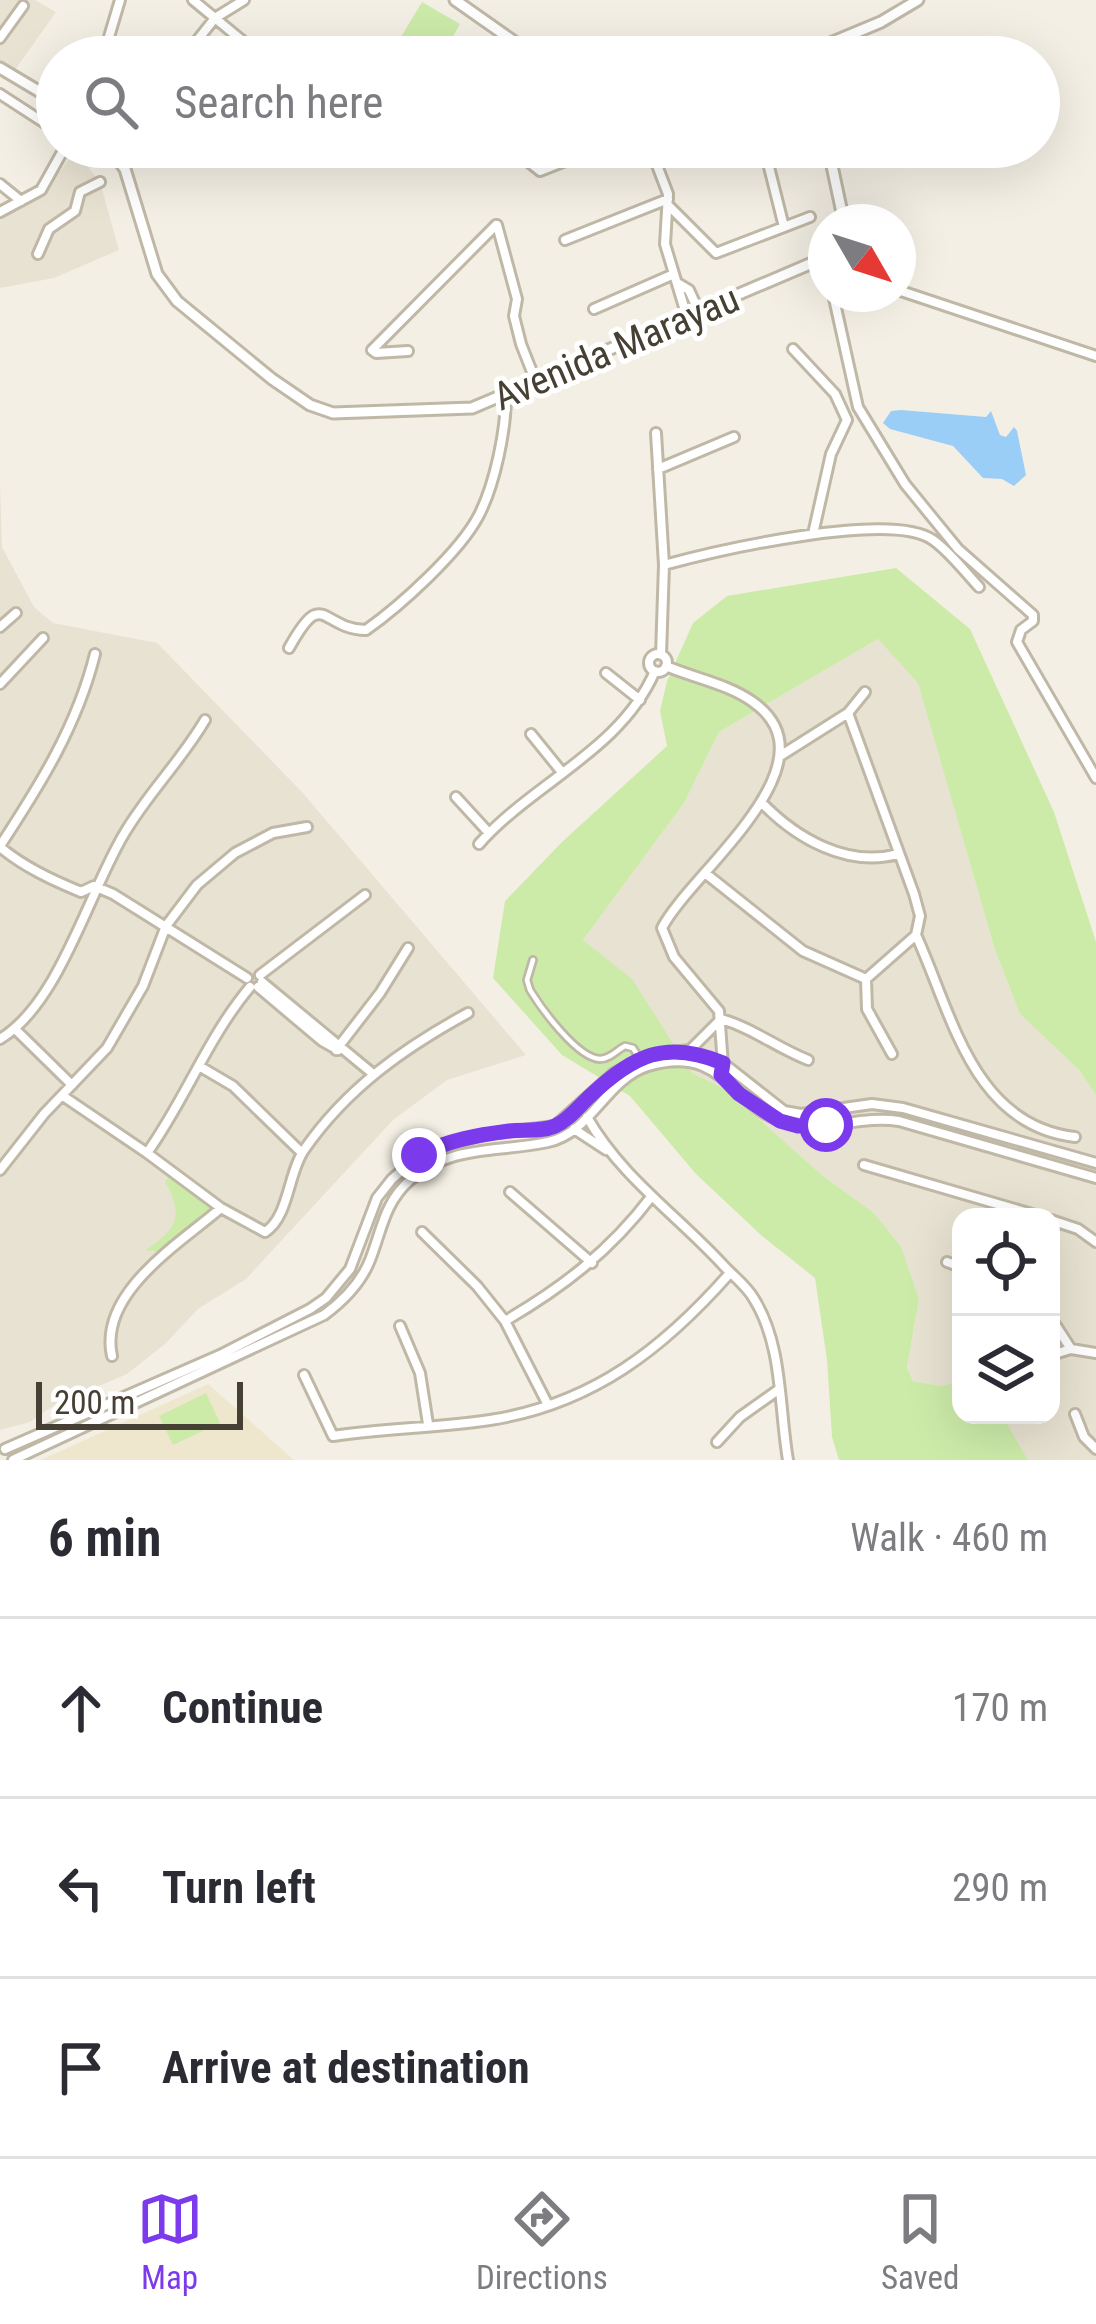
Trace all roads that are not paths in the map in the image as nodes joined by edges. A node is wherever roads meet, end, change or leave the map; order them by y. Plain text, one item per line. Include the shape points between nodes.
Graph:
1 (120, 0) edge
2 (193, 0) edge
3 (244, 0) edge
4 (455, 0) edge
5 (919, 0) edge
6 (22, 6) dead end
7 (215, 18) junction
8 (4, 23) edge
9 (110, 36) edge
10 (201, 36) edge
11 (237, 36) edge
12 (506, 36) edge
13 (851, 36) edge
14 (0, 38) edge
15 (0, 68) edge
16 (36, 89) edge
17 (0, 94) edge
18 (36, 117) edge
19 (53, 168) edge
20 (123, 168) edge
21 (657, 168) edge
22 (769, 168) edge
23 (832, 168) edge
24 (100, 182) dead end
25 (0, 184) edge
26 (21, 200) junction
27 (668, 202) junction
28 (840, 204) edge
29 (0, 212) edge
30 (808, 218) edge
31 (784, 227) junction
32 (565, 240) dead end
33 (38, 254) dead end
34 (808, 268) edge
35 (676, 279) junction
36 (916, 296) edge
37 (594, 309) dead end
38 (699, 312) junction
39 (837, 312) edge
40 (687, 317) junction
41 (793, 349) dead end
42 (408, 351) dead end
43 (1096, 356) edge
44 (536, 383) junction
45 (506, 396) junction
46 (656, 433) dead end
47 (734, 437) dead end
48 (658, 470) junction
49 (813, 534) junction
50 (664, 565) junction
51 (979, 587) dead end
52 (16, 613) dead end
53 (0, 627) edge
54 (43, 638) dead end
55 (289, 648) dead end
56 (95, 655) dead end
57 (661, 655) junction
58 (666, 666) junction
59 (655, 671) junction
60 (606, 674) dead end
61 (0, 684) edge
62 (865, 692) dead end
63 (640, 700) junction
64 (848, 712) junction
65 (205, 720) dead end
66 (531, 734) dead end
67 (780, 756) junction
68 (561, 771) junction
69 (1096, 778) edge
70 (457, 797) dead end
71 (762, 803) junction
72 (307, 826) dead end
73 (489, 833) junction
74 (479, 844) dead end
75 (0, 847) edge
76 (898, 854) junction
77 (705, 873) junction
78 (94, 886) junction
79 (365, 895) dead end
80 (166, 926) junction
81 (916, 935) junction
82 (408, 948) dead end
83 (533, 960) dead end
84 (866, 979) junction
85 (255, 982) junction
86 (468, 1013) dead end
87 (721, 1018) junction
88 (16, 1030) junction
89 (0, 1039) edge
90 (340, 1049) junction
91 (689, 1050) junction
92 (892, 1054) dead end
93 (640, 1059) junction
94 (808, 1060) dead end
95 (680, 1061) junction
96 (723, 1063) junction
97 (199, 1066) junction
98 (372, 1072) junction
99 (721, 1075) junction
100 (72, 1085) junction
101 (63, 1096) junction
102 (587, 1117) junction
103 (574, 1129) junction
104 (982, 1131) junction
105 (506, 1132) junction
106 (487, 1135) junction
107 (1075, 1137) dead end
108 (979, 1144) junction
109 (505, 1147) junction
110 (490, 1148) junction
111 (607, 1151) junction
112 (302, 1153) junction
113 (147, 1154) junction
114 (1096, 1163) edge
115 (865, 1165) dead end
116 (0, 1170) edge
117 (1096, 1178) edge
118 (510, 1192) dead end
119 (651, 1197) junction
120 (221, 1208) junction
121 (1011, 1208) edge
122 (1060, 1223) edge
123 (422, 1232) dead end
124 (1096, 1242) edge
125 (947, 1262) dead end
126 (592, 1263) junction
127 (952, 1264) edge
128 (730, 1273) junction
129 (298, 1315) junction
130 (505, 1321) junction
131 (302, 1326) junction
132 (400, 1326) dead end
133 (1060, 1332) edge
134 (1071, 1348) junction
135 (1060, 1352) edge
136 (1096, 1353) edge
137 (112, 1356) dead end
138 (304, 1375) dead end
139 (779, 1389) junction
140 (548, 1405) junction
141 (1076, 1414) dead end
142 (428, 1424) junction
143 (717, 1442) dead end
144 (3, 1449) edge
145 (1096, 1449) edge
146 (12, 1460) edge
147 (788, 1460) edge

1 - 9 street
2 - 7 street
3 - 7 street
4 - 12 street
5 - 13 street
6 - 8 street
7 - 10 street
7 - 11 street
8 - 14 street
15 - 16 street
17 - 18 street
19 - 26 street via 41,190
20 - 45 street, Avenida Marayau via 157,274 177,301 310,405 344,413 472,408
21 - 27 street
22 - 31 street
23 - 28 street
24 - 33 street via 80,192 75,211 49,229
25 - 26 street
26 - 29 street
27 - 31 street via 716,253
27 - 32 street
27 - 35 street via 665,244
30 - 31 street
34 - 38 street, Avenida Marayau
35 - 37 street
35 - 38 street
35 - 40 street
36 - 43 street
38 - 40 street, Avenida Marayau
39 - 69 street via 858,406 930,518 1033,615 1017,635 1019,648
40 - 44 street, Avenida Marayau
41 - 49 street via 835,394 847,420
42 - 44 street via 372,350 496,224 520,344
44 - 45 street, Avenida Marayau
45 - 55 street via 505,430 479,516 429,575 366,630 315,614
46 - 48 street
47 - 48 street
48 - 50 street
49 - 50 street
49 - 51 street via 917,533
50 - 57 street
52 - 53 street
54 - 61 street
56 - 75 street via 70,729
57 - 58 street
57 - 59 street via 650,660
58 - 59 street
58 - 67 street via 755,704 774,729
59 - 63 street
60 - 63 street
62 - 64 street
63 - 68 street via 617,730
64 - 67 street
64 - 76 street
65 - 78 street
66 - 68 street
67 - 71 street
68 - 73 street
70 - 73 street
71 - 76 street via 826,849
71 - 77 street
72 - 80 street via 235,853
73 - 74 street
75 - 78 street via 81,892
76 - 81 street via 920,916
77 - 84 street via 803,951
77 - 87 street via 662,928
78 - 80 street
78 - 88 street via 53,981
79 - 85 street
80 - 85 street
80 - 100 street via 125,1018
81 - 84 street
81 - 107 street via 982,1082 1037,1127
82 - 90 street
83 - 93 street via 530,990 572,1042 595,1059 626,1046
84 - 92 street via 867,1010
85 - 90 street
85 - 97 street
86 - 98 street
87 - 91 street
87 - 94 street
87 - 96 street
88 - 89 street
88 - 100 street
90 - 98 street
91 - 93 street
91 - 95 street
91 - 96 street
93 - 105 street via 564,1121
95 - 99 street
95 - 102 street via 631,1074
96 - 99 street
96 - 104 street via 784,1111 872,1104
97 - 112 street via 233,1086
97 - 113 street
98 - 112 street
99 - 108 street via 790,1124 886,1119
100 - 101 street
101 - 113 street
101 - 116 street
102 - 103 street
102 - 111 street
103 - 109 street via 549,1142
103 - 111 street
104 - 108 street
104 - 114 street
105 - 106 street
105 - 109 street
106 - 110 street
106 - 129 street via 435,1147 404,1166 377,1198 350,1269
108 - 117 street
109 - 110 street
110 - 131 street via 445,1157 408,1182 380,1222 354,1286
111 - 119 street
112 - 120 street via 271,1229 256,1230
113 - 120 street
115 - 121 street
118 - 126 street
119 - 126 street
119 - 128 street
120 - 137 street via 128,1294 112,1323
122 - 124 street
123 - 130 street
125 - 127 street
126 - 130 street
128 - 139 street via 763,1316
128 - 140 street via 655,1350
129 - 131 street
129 - 144 street
130 - 140 street
131 - 146 street
132 - 142 street via 420,1373
133 - 134 street
134 - 135 street
134 - 136 street
138 - 142 street via 333,1436
139 - 143 street
139 - 147 street
140 - 142 street
141 - 145 street
144 - 146 street

